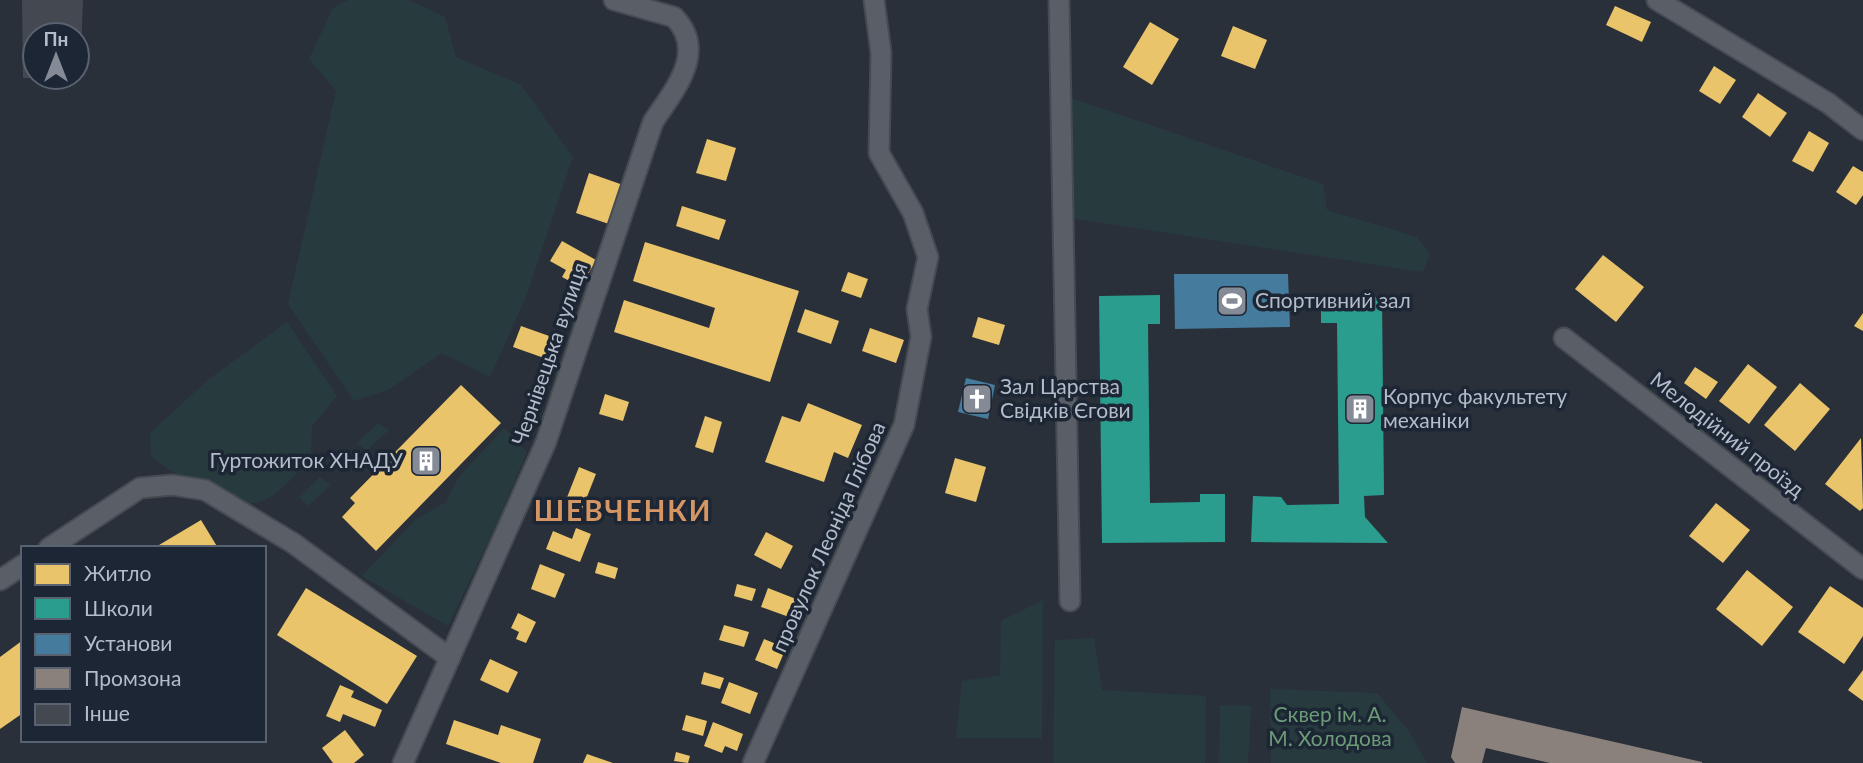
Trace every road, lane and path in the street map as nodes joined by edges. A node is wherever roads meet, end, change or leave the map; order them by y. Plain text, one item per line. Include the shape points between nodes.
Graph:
1 (614, 0) edge
2 (874, 0) edge
3 (1059, 0) edge
4 (1657, 0) edge
5 (1863, 130) edge
6 (1564, 338) dead end
7 (53, 546) edge
8 (21, 566) edge
9 (1863, 569) edge
10 (0, 580) edge
11 (1070, 601) dead end
12 (450, 659) junction
13 (404, 763) edge
14 (753, 763) edge

1 - 12 street, Чернівецька вулиця via 674,17 688,38 684,76 653,122 546,442
2 - 14 street, провулок Леоніда Глібова via 881,53 879,153 914,213 928,257 917,309 921,337 904,425
3 - 11 street
4 - 5 street via 1828,103
6 - 9 street, Мелодійний проїзд
7 - 12 street via 140,488 172,485 205,490 293,543
8 - 10 street
12 - 13 street, Чернівецька вулиця

